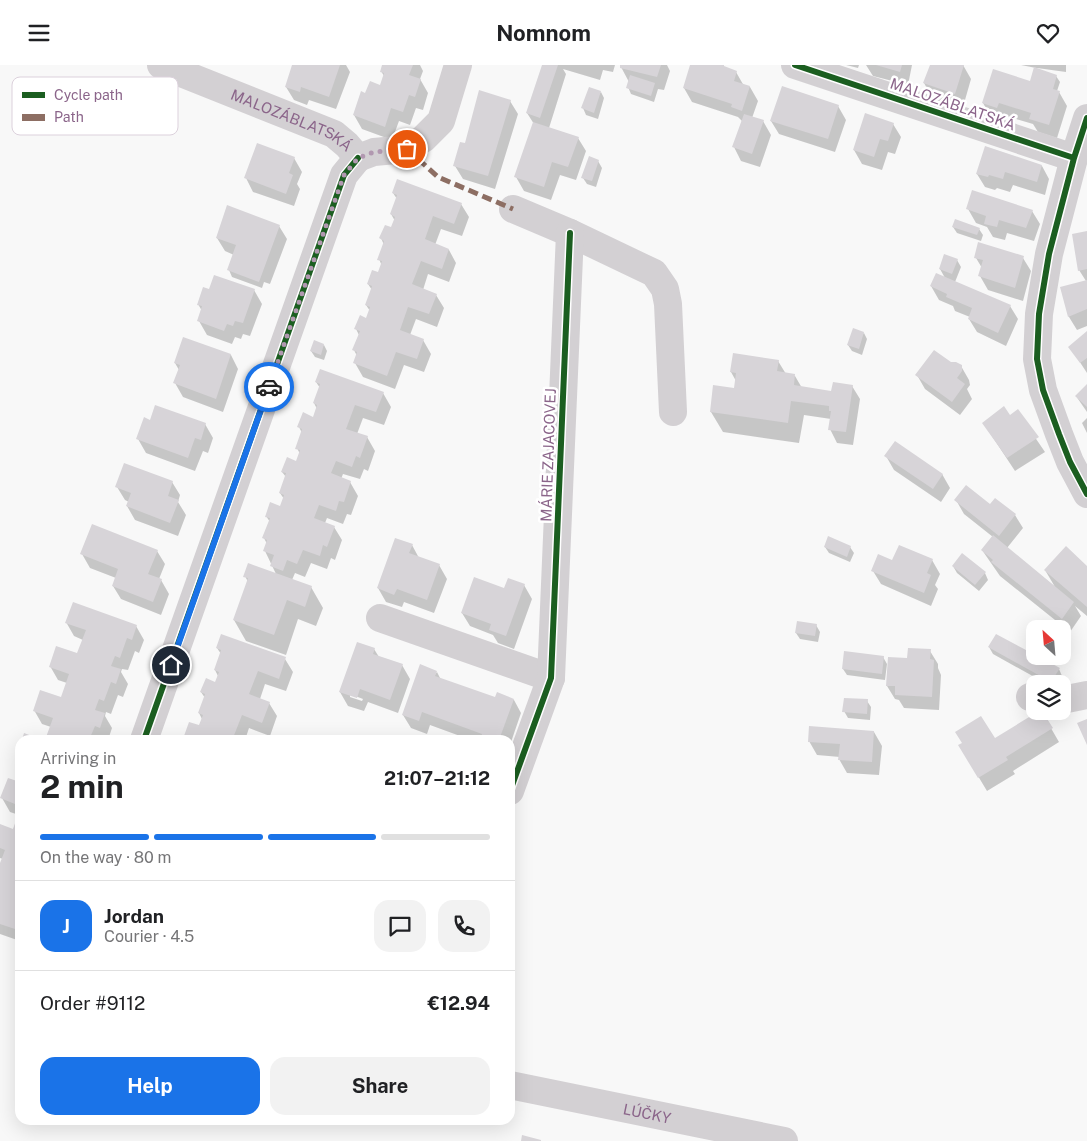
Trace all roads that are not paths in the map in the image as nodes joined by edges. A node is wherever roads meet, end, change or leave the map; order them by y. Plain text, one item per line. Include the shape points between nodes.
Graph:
1 (161, 65) edge
2 (458, 65) edge
3 (795, 65) edge
4 (1087, 118) edge
5 (358, 158) junction
6 (1074, 158) junction
7 (513, 209) dead end
8 (570, 233) junction
9 (673, 412) dead end
10 (1087, 494) edge
11 (380, 618) dead end
12 (551, 679) junction
13 (1087, 695) edge
14 (1071, 698) edge
15 (146, 735) edge
16 (515, 777) edge
17 (515, 1086) edge
18 (784, 1141) edge

1 - 5 street, MALOZÁBLATSKÁ via 334,134
2 - 5 street, MALOZÁBLATSKÁ via 441,121 422,139 407,149 374,152
3 - 6 street, MALOZÁBLATSKÁ
4 - 6 street
5 - 15 street via 344,175
6 - 10 street via 1049,254 1039,314 1037,359 1043,391 1070,462
7 - 8 street
8 - 9 street via 654,273 665,289
8 - 12 street, MÁRIE ZAJACOVEJ
11 - 12 street
12 - 16 street, MÁRIE ZAJACOVEJ
13 - 14 street
17 - 18 street, LÚČKY

